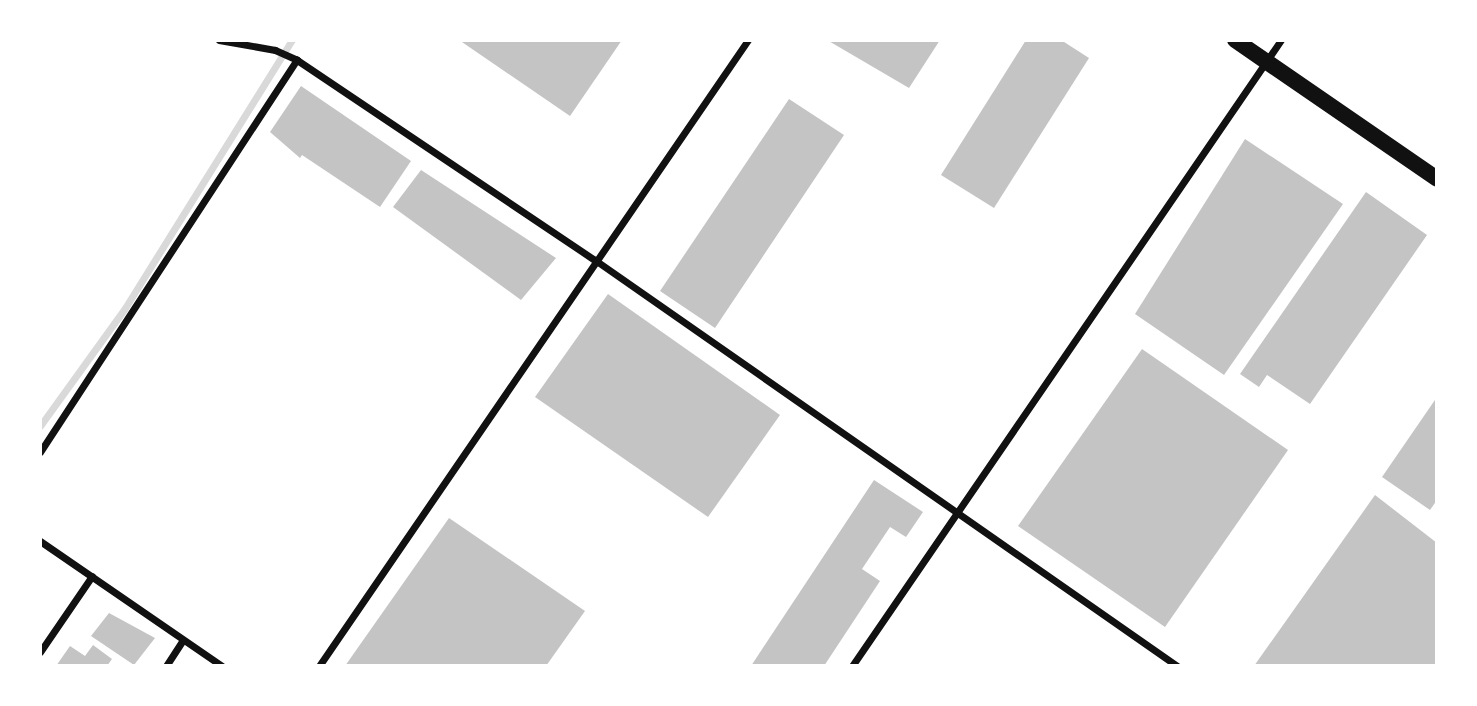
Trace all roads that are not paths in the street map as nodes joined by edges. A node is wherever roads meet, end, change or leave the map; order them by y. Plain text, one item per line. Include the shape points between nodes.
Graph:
1 (219, 40) edge
2 (748, 40) edge
3 (1234, 40) edge
4 (1281, 40) edge
5 (297, 60) junction
6 (1266, 62) junction
7 (1437, 179) edge
8 (595, 260) junction
9 (40, 452) edge
10 (956, 513) junction
11 (40, 541) edge
12 (92, 576) junction
13 (183, 640) junction
14 (40, 652) edge
15 (166, 666) edge
16 (222, 666) edge
17 (319, 666) edge
18 (852, 666) edge
19 (1177, 666) edge

1 - 5 street via 275,50
2 - 8 street
3 - 6 main road
4 - 6 street
5 - 8 street
5 - 9 street
6 - 7 main road
6 - 10 street
8 - 10 street
8 - 17 street
10 - 18 street
10 - 19 street
11 - 12 street
12 - 13 street
12 - 14 street
13 - 15 street
13 - 16 street

